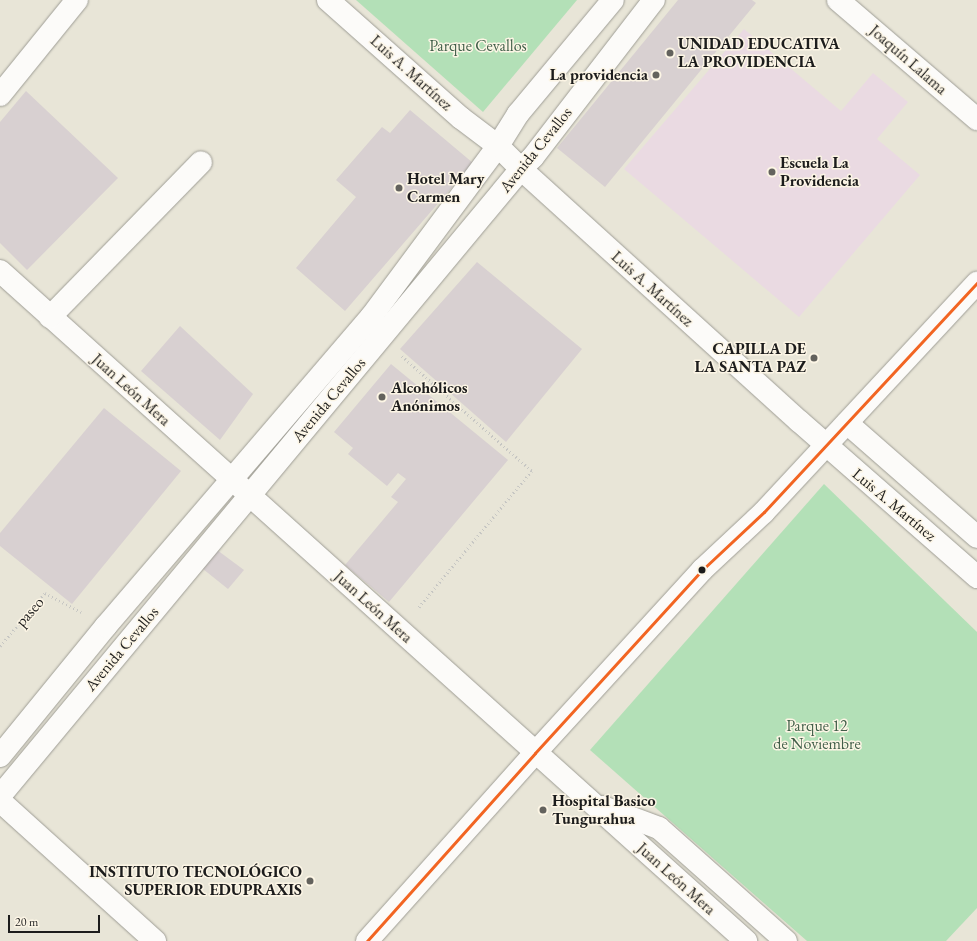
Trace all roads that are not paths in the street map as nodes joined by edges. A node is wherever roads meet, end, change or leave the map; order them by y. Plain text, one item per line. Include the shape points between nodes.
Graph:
1 (77, 0) edge
2 (328, 0) edge
3 (614, 0) edge
4 (654, 0) edge
5 (838, 0) edge
6 (0, 95) edge
7 (977, 119) edge
8 (498, 146) junction
9 (201, 162) dead end
10 (521, 169) junction
11 (0, 272) edge
12 (977, 283) edge
13 (50, 317) junction
14 (847, 423) junction
15 (827, 445) junction
16 (233, 480) junction
17 (250, 496) junction
18 (977, 537) edge
19 (977, 577) edge
20 (535, 753) junction
21 (0, 756) edge
22 (0, 796) edge
23 (0, 801) edge
24 (592, 804) junction
25 (155, 941) edge
26 (367, 941) edge
27 (746, 941) edge
28 (786, 941) edge

1 - 6 street
2 - 8 street, Luis A. Martínez via 461,118
3 - 8 street, Avenida Cevallos via 518,114
4 - 10 street, Avenida Cevallos via 534,158
5 - 7 street, Joaquín Lalama
8 - 10 street, Luis A. Martínez
8 - 16 street, Avenida Cevallos via 371,317
9 - 13 street
10 - 15 street, Luis A. Martínez
10 - 17 street, Avenida Cevallos
11 - 13 street, Juan León Mera
12 - 14 street
13 - 16 street, Juan León Mera
14 - 15 street
14 - 18 street, Luis A. Martínez
15 - 19 street, Luis A. Martínez
15 - 20 street via 764,512 702,570
16 - 17 street, Juan León Mera
16 - 21 street, Avenida Cevallos via 106,626
17 - 20 street, Juan León Mera
17 - 22 street, Avenida Cevallos
20 - 24 street, Juan León Mera
20 - 26 street
23 - 25 street
24 - 27 street, Juan León Mera
24 - 28 street via 659,828

